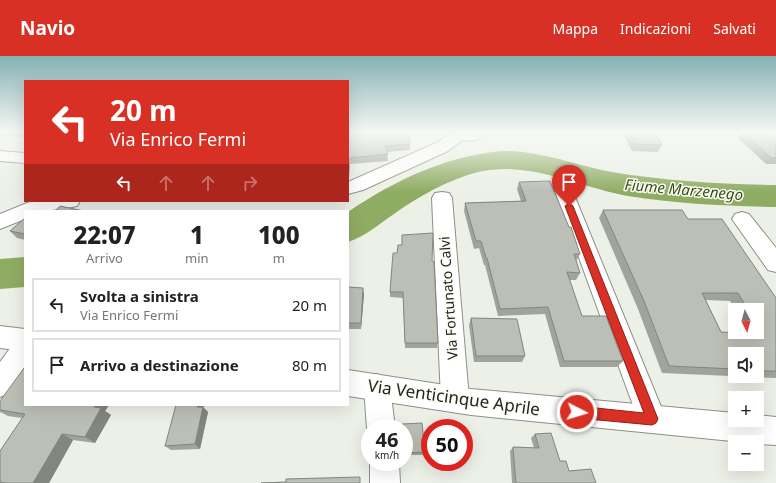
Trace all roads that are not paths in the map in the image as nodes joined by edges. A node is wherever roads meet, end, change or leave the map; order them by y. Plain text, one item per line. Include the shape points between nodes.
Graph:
1 (431, 152) edge
2 (0, 156) edge
3 (24, 158) edge
4 (349, 188) edge
5 (564, 192) dead end
6 (442, 198) dead end
7 (62, 202) edge
8 (32, 204) edge
9 (742, 219) dead end
10 (0, 222) edge
11 (776, 264) edge
12 (0, 336) edge
13 (24, 340) edge
14 (24, 349) edge
15 (349, 383) edge
16 (0, 384) edge
17 (377, 387) junction
18 (455, 399) junction
19 (379, 419) edge
20 (652, 419) junction
21 (776, 431) edge
22 (385, 471) edge
23 (386, 483) edge

1 - 4 street
2 - 3 street
5 - 20 street
6 - 18 street, Via Fortunato Calvi
7 - 8 street
8 - 10 street
9 - 11 street
12 - 13 street
14 - 16 street
15 - 17 street, Via Venticinque Aprile
17 - 18 street, Via Venticinque Aprile
17 - 19 street
18 - 20 street, Via Venticinque Aprile
20 - 21 street, Via Venticinque Aprile
22 - 23 street

